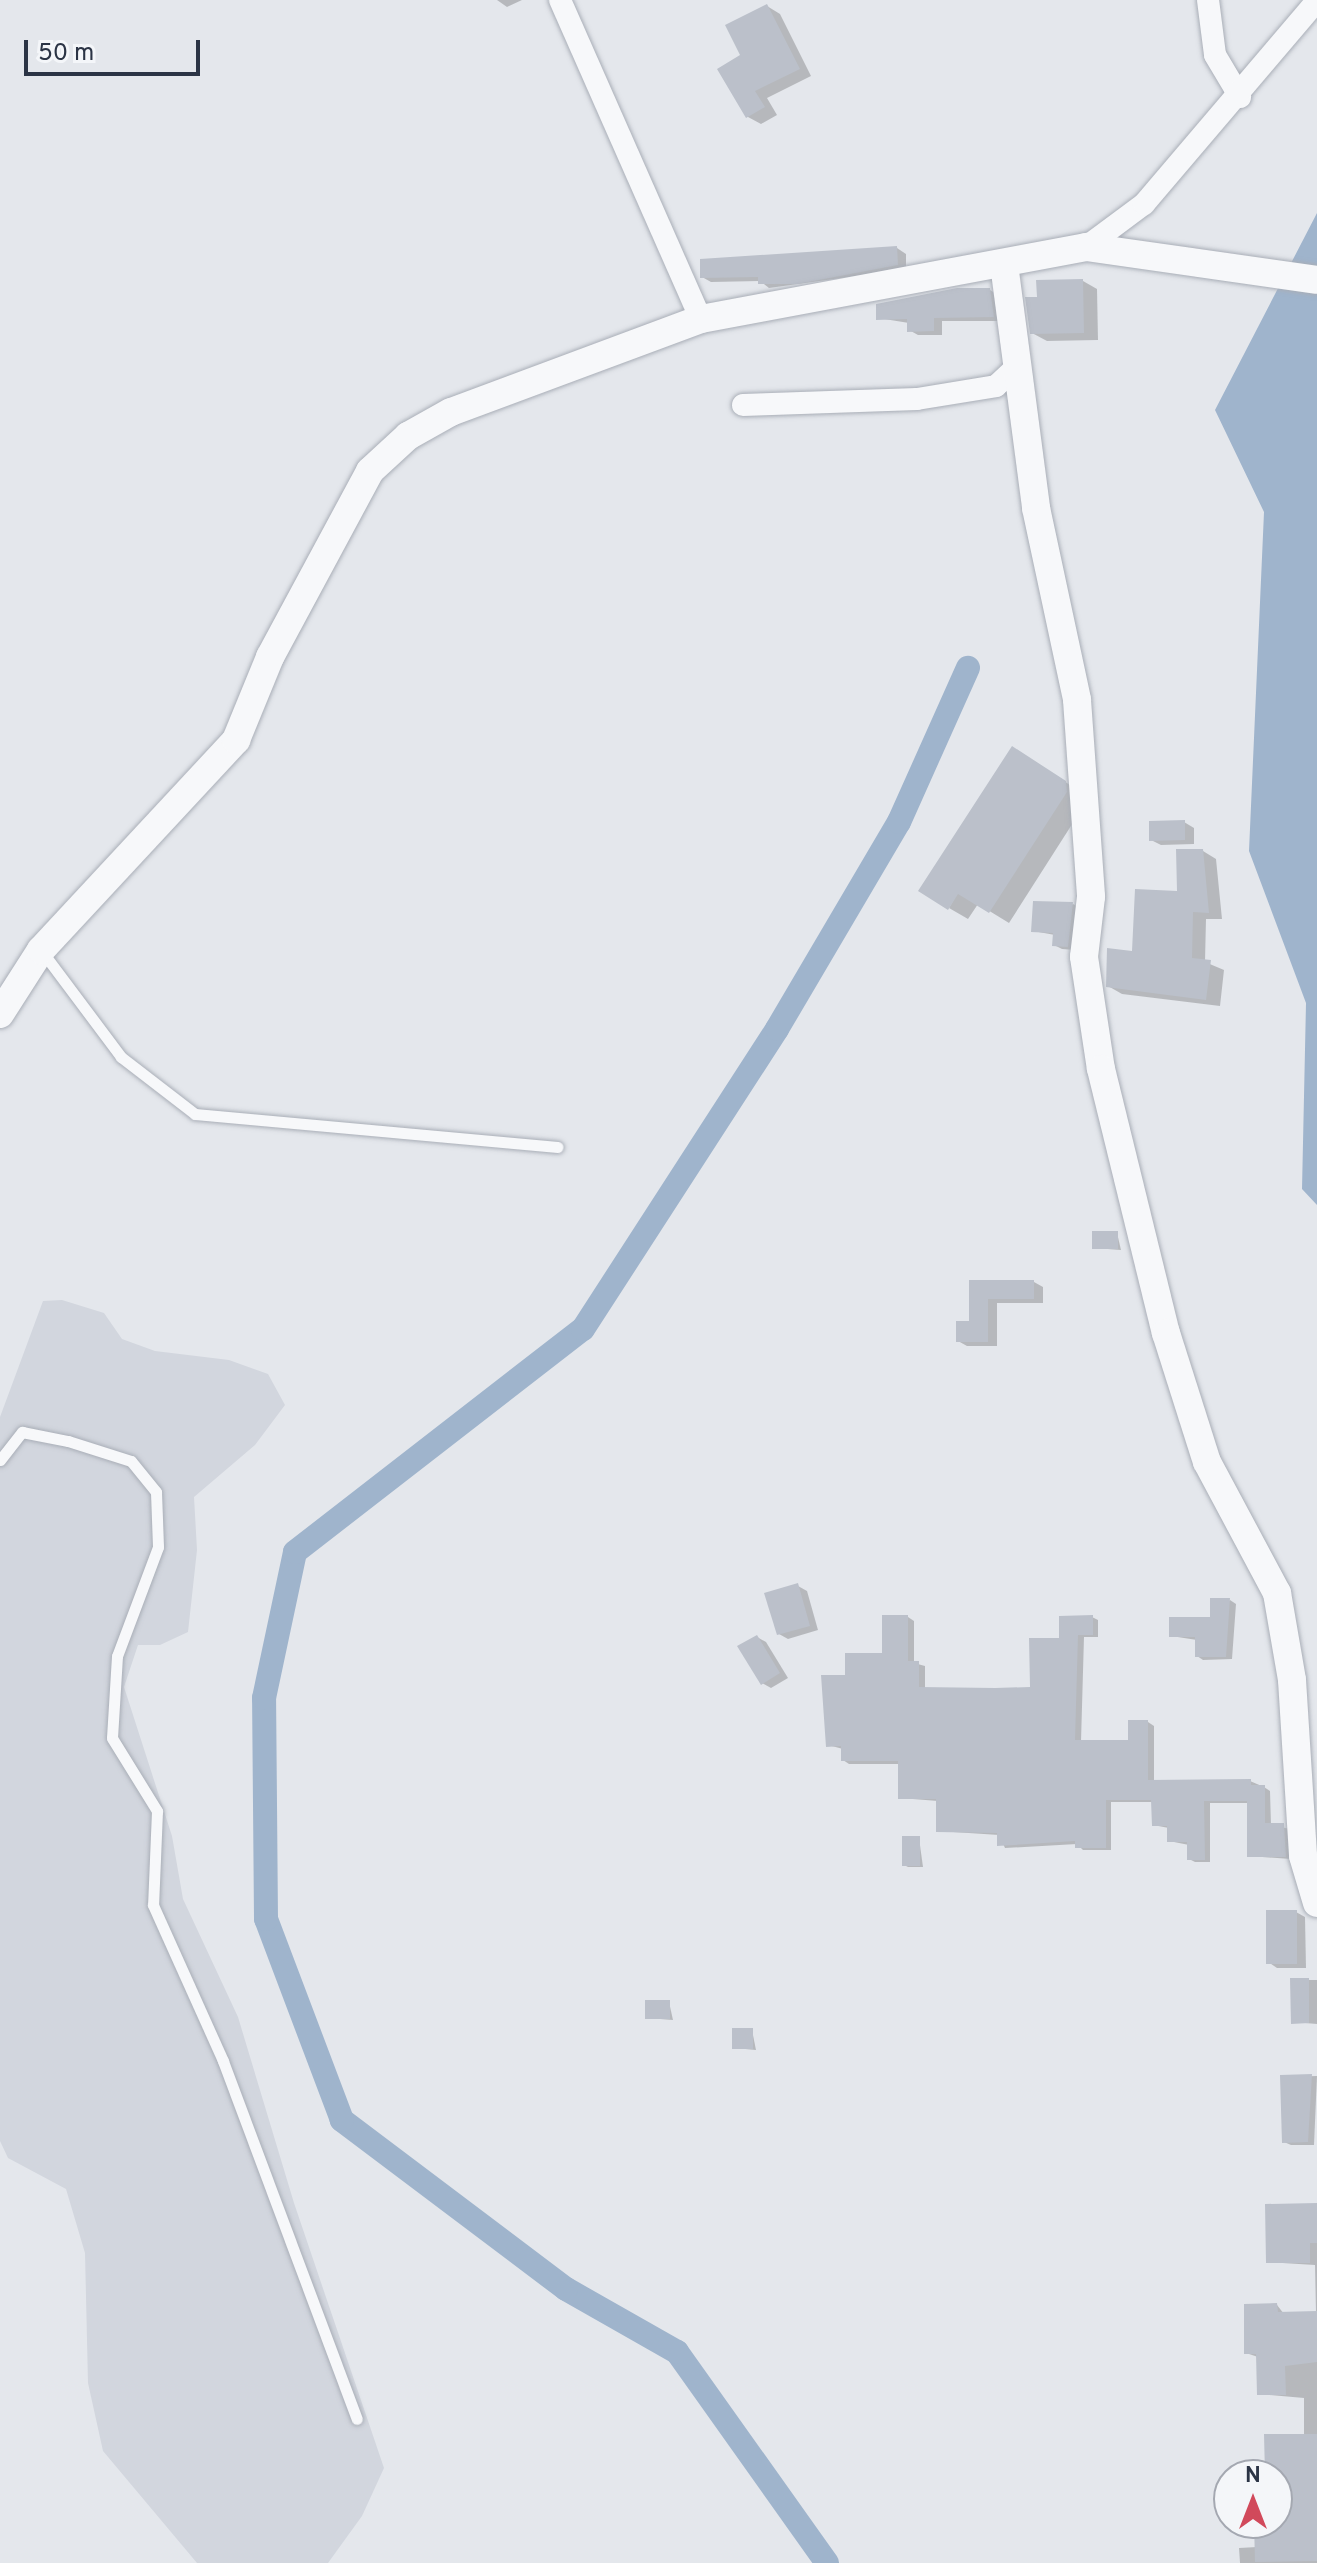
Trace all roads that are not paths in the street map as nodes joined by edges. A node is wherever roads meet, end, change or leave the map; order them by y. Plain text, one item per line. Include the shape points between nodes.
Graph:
1 (560, 0) edge
2 (1208, 0) edge
3 (1317, 1) edge
4 (1240, 97) junction
5 (1086, 247) junction
6 (1004, 264) junction
7 (1317, 280) edge
8 (701, 319) junction
9 (1015, 368) junction
10 (743, 405) dead end
11 (41, 950) junction
12 (0, 1014) edge
13 (557, 1147) dead end
14 (0, 1460) edge
15 (1317, 1903) edge
16 (357, 2419) dead end

1 - 8 street
2 - 4 street via 1215,55
3 - 4 street
4 - 5 street via 1144,204
5 - 6 street
5 - 7 street
6 - 8 street
6 - 9 street
8 - 11 street via 451,412 408,436 370,471 270,657 236,740
9 - 10 street via 996,386 917,399
9 - 15 street via 1036,508 1077,700 1091,897 1084,957 1101,1069 1166,1333 1207,1462 1277,1593 1292,1680 1303,1856
11 - 12 street
11 - 13 lane via 121,1057 195,1114
14 - 16 lane via 22,1432 68,1441 131,1461 156,1492 158,1547 117,1656 112,1738 157,1811 153,1905 223,2061

